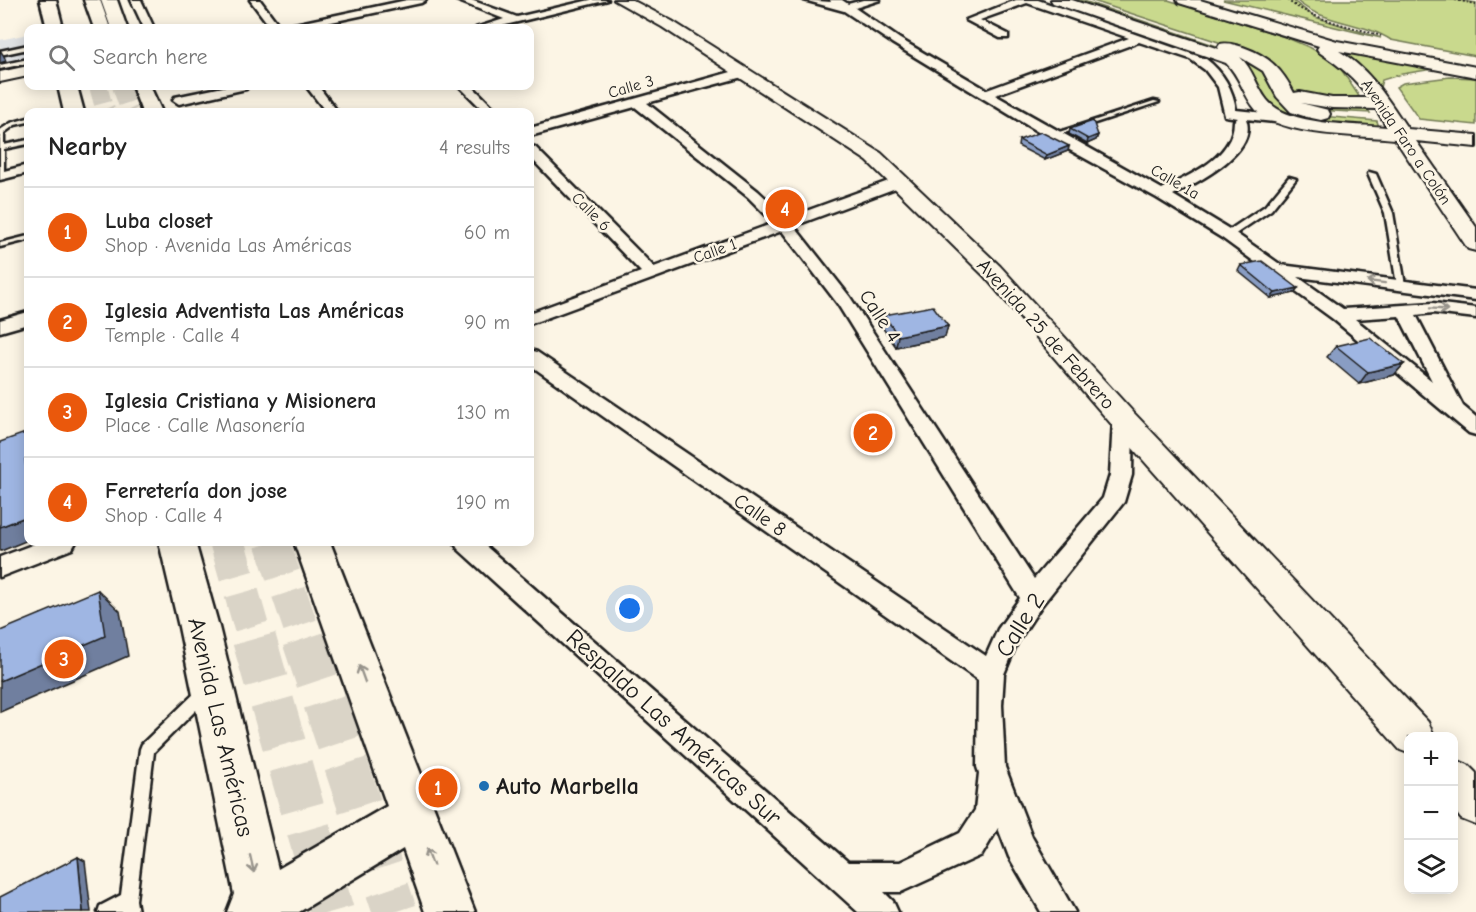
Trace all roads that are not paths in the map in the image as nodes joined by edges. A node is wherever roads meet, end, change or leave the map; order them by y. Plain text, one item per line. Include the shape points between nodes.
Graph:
1 (48, 0) edge
2 (92, 0) edge
3 (109, 0) edge
4 (136, 0) edge
5 (255, 0) edge
6 (421, 0) edge
7 (461, 0) edge
8 (603, 0) edge
9 (621, 0) edge
10 (809, 0) edge
11 (875, 0) edge
12 (1027, 0) edge
13 (1058, 0) edge
14 (1084, 0) edge
15 (1184, 0) edge
16 (839, 4) edge
17 (1240, 16) junction
18 (516, 20) junction
19 (54, 24) edge
20 (101, 24) edge
21 (118, 24) edge
22 (146, 24) edge
23 (273, 24) edge
24 (309, 24) edge
25 (498, 24) edge
26 (1295, 34) junction
27 (1004, 36) dead end
28 (1140, 38) junction
29 (24, 50) edge
30 (24, 61) edge
31 (4, 62) edge
32 (1476, 64) edge
33 (24, 70) edge
34 (742, 73) junction
35 (1476, 73) edge
36 (68, 90) edge
37 (143, 90) edge
38 (160, 90) edge
39 (175, 90) edge
40 (230, 90) edge
41 (315, 90) edge
42 (469, 90) edge
43 (987, 94) junction
44 (637, 102) junction
45 (1156, 102) dead end
46 (182, 106) edge
47 (70, 108) edge
48 (150, 108) edge
49 (159, 108) edge
50 (329, 108) edge
51 (488, 108) edge
52 (1233, 114) junction
53 (1277, 116) junction
54 (24, 121) edge
55 (1400, 123) junction
56 (1476, 128) edge
57 (534, 131) edge
58 (1053, 135) junction
59 (1476, 141) edge
60 (24, 143) edge
61 (0, 146) edge
62 (534, 154) edge
63 (0, 159) edge
64 (24, 170) edge
65 (1372, 174) dead end
66 (0, 176) edge
67 (1292, 179) dead end
68 (899, 182) junction
69 (1162, 195) junction
70 (1476, 216) edge
71 (785, 225) junction
72 (1228, 235) junction
73 (24, 239) edge
74 (1476, 244) edge
75 (0, 245) edge
76 (1278, 270) junction
77 (652, 274) junction
78 (1401, 285) junction
79 (1476, 295) edge
80 (1405, 311) junction
81 (1476, 313) edge
82 (1339, 315) junction
83 (534, 318) edge
84 (24, 319) edge
85 (0, 326) edge
86 (534, 359) edge
87 (1458, 413) junction
88 (1123, 419) junction
89 (1476, 428) edge
90 (54, 546) edge
91 (178, 546) edge
92 (313, 546) edge
93 (470, 546) edge
94 (0, 567) edge
95 (1033, 598) junction
96 (991, 674) junction
97 (212, 685) junction
98 (1410, 732) edge
99 (991, 767) junction
100 (1458, 784) edge
101 (1476, 804) edge
102 (414, 816) junction
103 (842, 877) junction
104 (129, 906) edge
105 (259, 910) edge
106 (106, 912) edge
107 (450, 912) edge
108 (882, 912) edge
109 (1059, 912) edge

1 - 19 main road
2 - 20 main road
3 - 21 main road
4 - 22 street
5 - 23 street
6 - 24 street
7 - 18 street
8 - 18 street
9 - 34 street, Avenida 25 de Febrero via 668,24
10 - 16 street
11 - 16 street
12 - 27 street via 971,20
12 - 28 street
13 - 53 street via 1232,59 1242,66 1260,104
14 - 55 street via 1252,56 1269,67 1283,92
15 - 17 street
16 - 43 street, Calle 1a
17 - 26 street
17 - 32 street
18 - 25 street
26 - 35 street
26 - 55 street, Avenida Faro a Colón via 1349,64
28 - 43 street
28 - 52 street via 1208,64 1218,73
29 - 31 lane
30 - 31 lane
31 - 33 street
34 - 44 street, Calle 3
34 - 68 street, Avenida 25 de Febrero via 874,157
35 - 55 street, Avenida Faro a Colón via 1396,78 1385,87
36 - 47 main road
37 - 48 main road
38 - 49 main road
39 - 46 street
40 - 46 street
41 - 50 street
42 - 51 street
43 - 58 street, Calle 1a
44 - 57 street, Calle 3
44 - 71 street, Calle 4 via 753,194
45 - 58 lane
52 - 53 street
52 - 69 street via 1240,135 1230,152
53 - 55 street
54 - 61 lane via 3,129
55 - 56 street
55 - 59 street
55 - 70 street, Avenida Faro a Colón
55 - 74 street, Avenida Faro a Colón
58 - 69 street, Calle 1a
60 - 61 lane
61 - 63 lane
62 - 77 street, Calle 6
63 - 66 lane
64 - 66 street
65 - 78 lane via 1389,213
67 - 72 lane via 1268,208
68 - 71 street, Calle 1
68 - 88 street, Avenida 25 de Febrero via 992,271
69 - 72 street, Calle 1a
71 - 77 street, Calle 1
71 - 95 street, Calle 4 via 844,301
72 - 76 street, Calle 1a
73 - 75 lane
78 -> 76 street
76 - 82 street, Calle 1a
77 - 83 street, Calle 1
78 - 79 street
80 -> 81 street via 1433,308
80 - 82 street
80 - 87 street
82 - 87 street, Calle 1a
84 - 85 street
86 - 96 street, Calle 8
87 - 89 street, Calle 1a
88 - 95 street, Calle 2 via 1121,475 1113,502
88 - 98 street, Avenida 25 de Febrero
90 - 94 street
91 - 97 main road, Avenida Las Américas
102 -> 92 main road
93 - 103 street, Respaldo Las Américas Sur
95 - 96 street, Calle 2 via 1008,637
96 - 99 street, Calle 2
97 - 104 lane via 147,750
97 -> 105 main road, Avenida Las Américas
99 - 103 street via 990,814 971,844 901,878
99 - 109 street, Calle 2 via 1020,846
100 - 101 street
102 - 105 main road
107 -> 102 main road
103 - 108 street, Respaldo Las Américas Sur
104 - 106 lane

